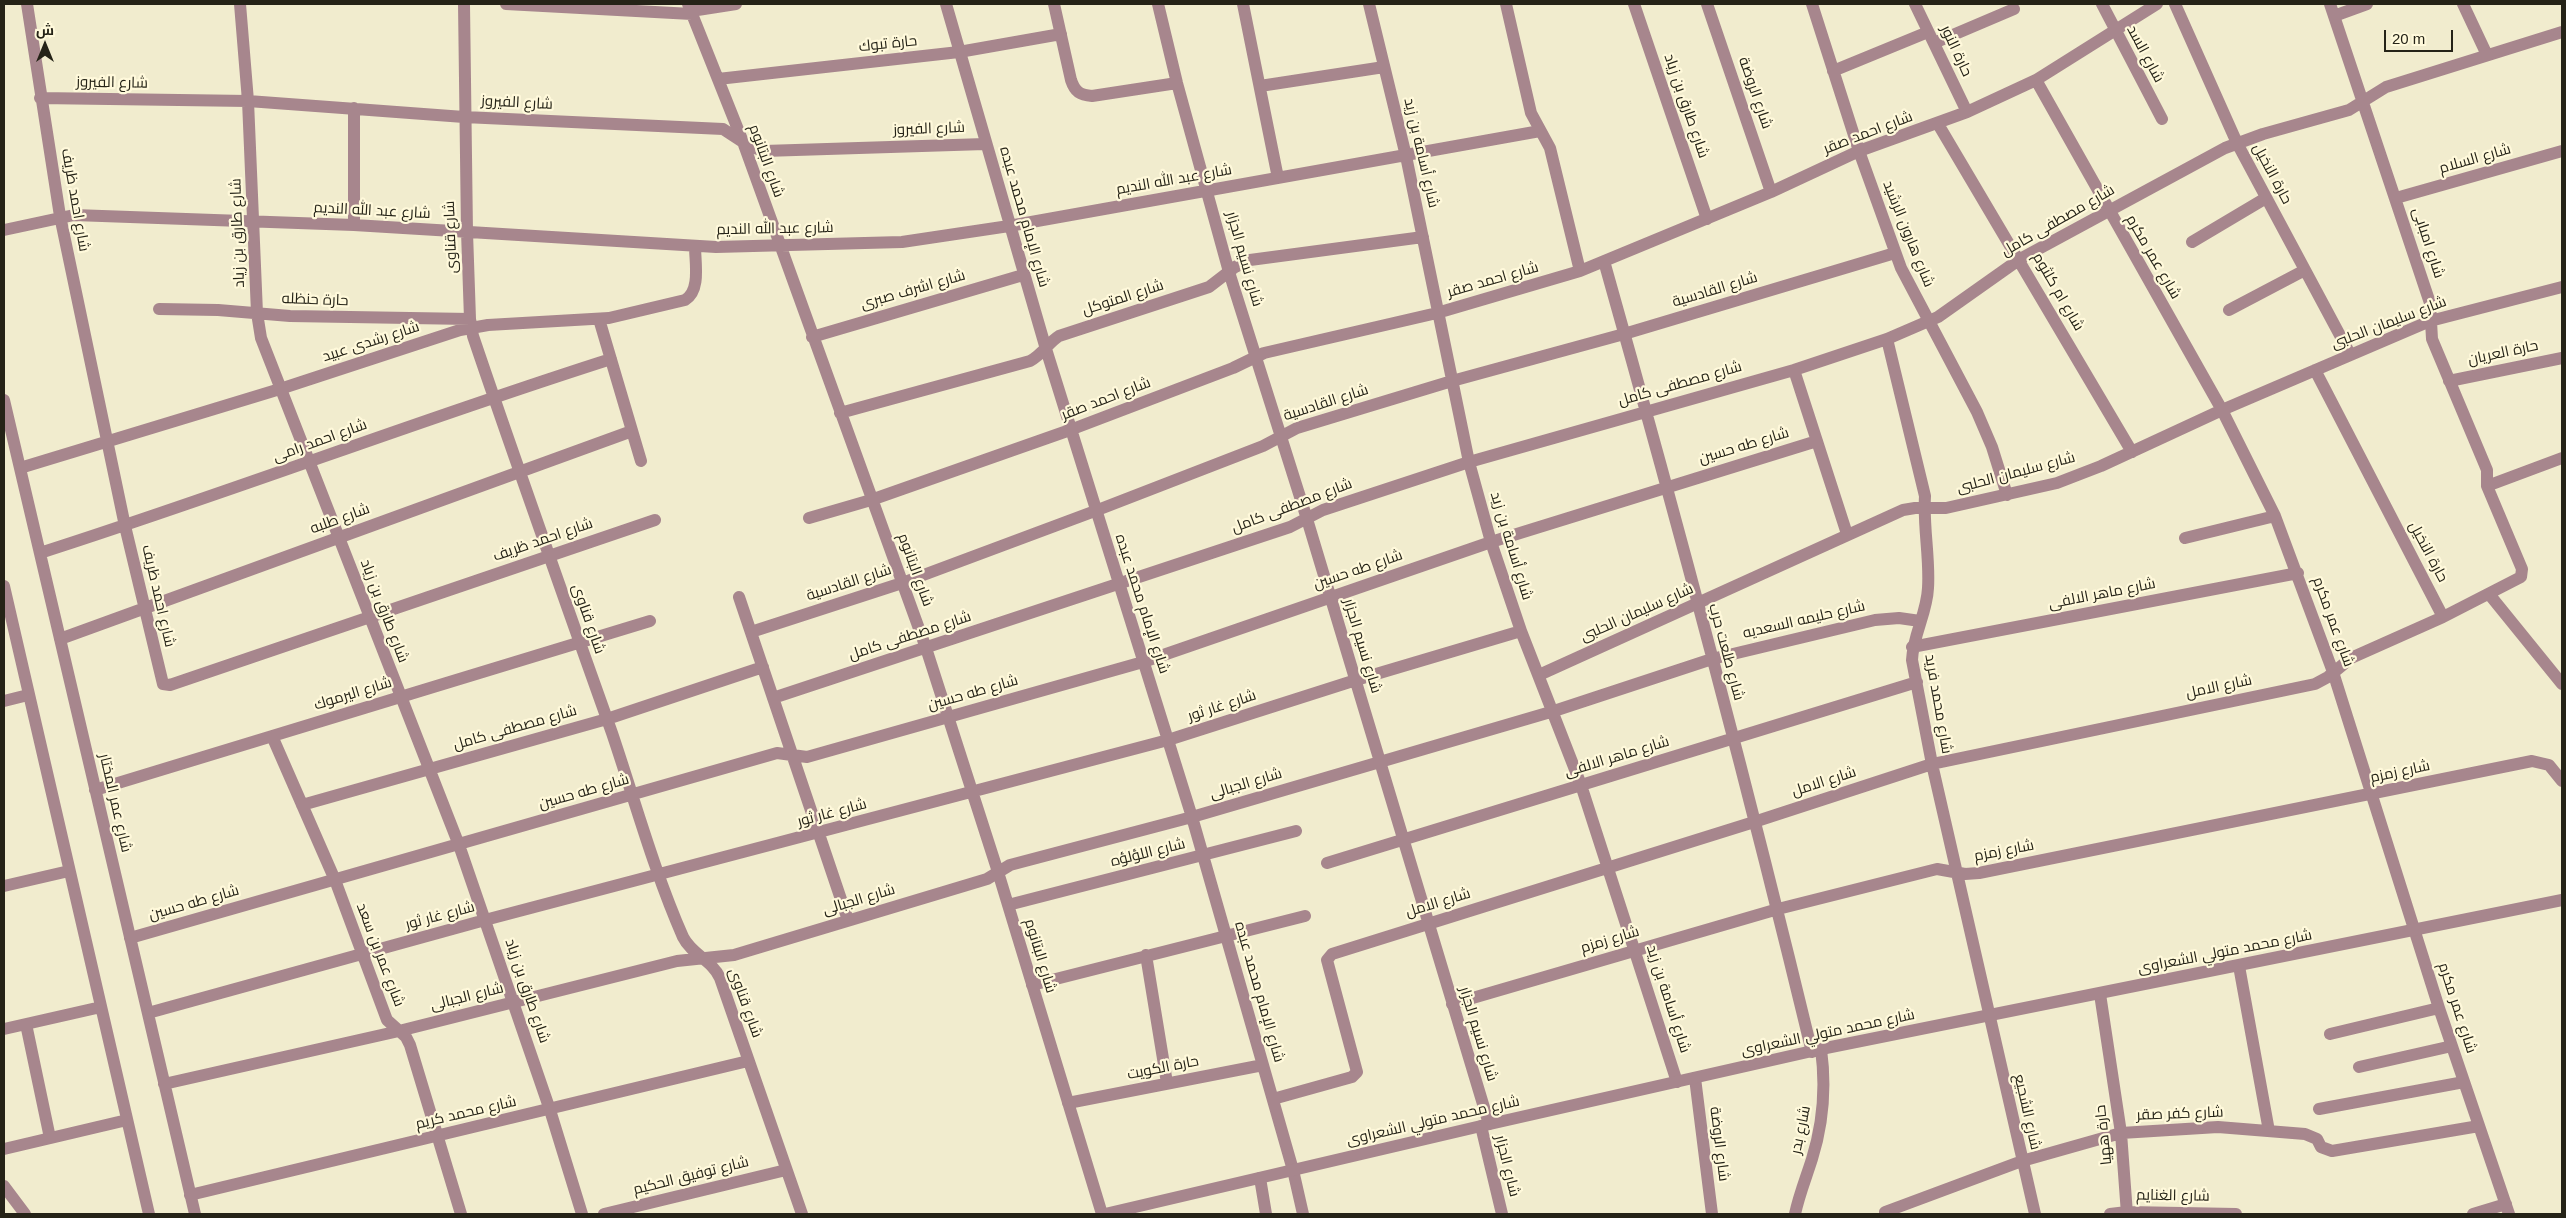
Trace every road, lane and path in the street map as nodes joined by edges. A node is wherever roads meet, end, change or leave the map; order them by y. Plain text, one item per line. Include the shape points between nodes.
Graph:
1 (27, 4) edge
2 (240, 4) edge
3 (464, 4) edge
4 (506, 4) edge
5 (736, 4) edge
6 (946, 4) edge
7 (1054, 4) edge
8 (1158, 4) edge
9 (1243, 4) edge
10 (1369, 4) edge
11 (1506, 4) edge
12 (1634, 4) edge
13 (1707, 4) edge
14 (1812, 4) edge
15 (1915, 4) edge
16 (2102, 4) edge
17 (2157, 4) edge
18 (2174, 4) edge
19 (2367, 4) edge
20 (2463, 4) edge
21 (2014, 9) dead end
22 (690, 10) edge
23 (2332, 10) edge
24 (2114, 31) junction
25 (2562, 32) edge
26 (1060, 34) junction
27 (1931, 37) junction
28 (959, 52) junction
29 (2487, 55) junction
30 (1384, 67) junction
31 (1833, 71) junction
32 (718, 79) junction
33 (2036, 80) junction
34 (1176, 82) junction
35 (1260, 86) junction
36 (40, 98) junction
37 (248, 101) junction
38 (2364, 102) junction
39 (354, 108) junction
40 (1967, 112) junction
41 (464, 116) junction
42 (2162, 119) dead end
43 (1938, 124) junction
44 (1540, 130) junction
45 (743, 142) junction
46 (2237, 143) junction
47 (985, 144) junction
48 (1859, 151) junction
49 (2562, 151) edge
50 (1406, 156) junction
51 (1278, 178) junction
52 (1208, 190) junction
53 (1772, 192) junction
54 (2266, 198) junction
55 (2396, 198) junction
56 (2108, 210) junction
57 (60, 216) junction
58 (1707, 218) junction
59 (254, 222) junction
60 (354, 225) junction
61 (1009, 226) junction
62 (4, 230) edge
63 (467, 232) junction
64 (1422, 237) junction
65 (2192, 242) dead end
66 (695, 246) junction
67 (779, 246) junction
68 (1895, 252) junction
69 (2020, 259) junction
70 (1604, 261) junction
71 (2305, 270) junction
72 (1580, 271) junction
73 (1229, 272) junction
74 (1023, 275) junction
75 (2562, 287) edge
76 (159, 309) dead end
77 (2229, 310) dead end
78 (257, 313) junction
79 (1437, 313) junction
80 (599, 319) junction
81 (2430, 321) junction
82 (1928, 322) junction
83 (470, 323) junction
84 (1624, 334) junction
85 (812, 337) junction
86 (1887, 339) junction
87 (1046, 349) junction
88 (2350, 354) junction
89 (1256, 357) junction
90 (2562, 358) edge
91 (611, 359) junction
92 (1794, 370) junction
93 (2315, 370) junction
94 (2449, 380) junction
95 (1452, 381) junction
96 (280, 389) junction
97 (493, 396) junction
98 (4, 400) edge
99 (1646, 410) junction
100 (2222, 410) junction
101 (840, 413) junction
102 (1070, 430) junction
103 (632, 431) junction
104 (1280, 436) junction
105 (1817, 441) junction
106 (107, 442) junction
107 (2132, 452) junction
108 (2562, 458) edge
109 (641, 461) dead end
110 (1469, 462) junction
111 (309, 463) junction
112 (20, 468) junction
113 (520, 472) junction
114 (1667, 486) junction
115 (2487, 486) junction
116 (2007, 495) junction
117 (871, 500) junction
118 (1924, 508) junction
119 (1095, 511) junction
120 (2275, 516) junction
121 (809, 518) dead end
122 (1307, 519) junction
123 (655, 520) dead end
124 (125, 526) junction
125 (1847, 534) junction
126 (338, 538) junction
127 (2185, 538) dead end
128 (1490, 542) junction
129 (40, 553) junction
130 (548, 555) junction
131 (2298, 573) junction
132 (2522, 575) joint
133 (902, 583) junction
134 (1119, 584) junction
135 (4, 586) edge
136 (2489, 594) junction
137 (739, 597) dead end
138 (1330, 597) junction
139 (1697, 604) junction
140 (144, 608) junction
141 (368, 617) junction
142 (2443, 617) junction
143 (650, 621) dead end
144 (1920, 621) junction
145 (1521, 631) junction
146 (752, 632) junction
147 (60, 638) junction
148 (578, 642) junction
149 (1912, 647) junction
150 (926, 648) junction
151 (1712, 659) junction
152 (1143, 662) junction
153 (763, 667) junction
154 (2333, 672) junction
155 (1538, 675) junction
156 (1356, 680) junction
157 (1916, 682) junction
158 (2562, 684) edge
159 (28, 695) junction
160 (400, 697) junction
161 (773, 698) junction
162 (4, 701) edge
163 (1554, 711) junction
164 (948, 717) junction
165 (607, 719) junction
166 (272, 736) junction
167 (1732, 739) junction
168 (1168, 740) junction
169 (793, 755) junction
170 (1380, 760) junction
171 (1932, 764) junction
172 (429, 770) junction
173 (2562, 781) edge
174 (1581, 785) junction
175 (95, 790) junction
176 (974, 793) junction
177 (633, 794) junction
178 (2372, 794) junction
179 (302, 805) junction
180 (1192, 817) junction
181 (1754, 822) junction
182 (1296, 831) dead end
183 (820, 834) junction
184 (1404, 840) junction
185 (459, 845) junction
186 (1203, 855) junction
187 (1328, 863) dead end
188 (1608, 867) junction
189 (69, 871) junction
190 (998, 872) junction
191 (1958, 872) junction
192 (659, 875) junction
193 (335, 880) junction
194 (4, 886) edge
195 (2562, 900) edge
196 (1008, 905) junction
197 (1778, 908) junction
198 (1305, 916) dead end
199 (485, 920) junction
200 (848, 920) junction
201 (1428, 923) junction
202 (2414, 930) junction
203 (1226, 935) junction
204 (130, 938) junction
205 (1635, 949) junction
206 (362, 954) junction
207 (1146, 955) junction
208 (705, 959) junction
209 (2239, 966) junction
210 (1032, 985) junction
211 (2100, 994) junction
212 (514, 1002) junction
213 (1452, 1004) junction
214 (101, 1007) junction
215 (2439, 1008) junction
216 (148, 1013) junction
217 (1989, 1016) junction
218 (26, 1024) junction
219 (4, 1028) edge
220 (399, 1031) junction
221 (2330, 1034) dead end
222 (2452, 1046) junction
223 (1817, 1051) junction
224 (748, 1061) junction
225 (1263, 1065) junction
226 (2359, 1067) dead end
227 (1695, 1078) junction
228 (1677, 1082) junction
229 (2464, 1082) junction
230 (1167, 1083) junction
231 (164, 1084) junction
232 (1273, 1099) junction
233 (1068, 1103) junction
234 (2319, 1109) dead end
235 (550, 1110) junction
236 (127, 1120) junction
237 (1485, 1125) junction
238 (2480, 1126) junction
239 (2269, 1131) junction
240 (2121, 1132) junction
241 (438, 1136) junction
242 (50, 1138) junction
243 (4, 1149) edge
244 (2022, 1161) junction
245 (786, 1170) junction
246 (1293, 1170) junction
247 (1260, 1178) junction
248 (4, 1186) edge
249 (190, 1195) junction
250 (2508, 1209) edge
251 (1884, 1212) dead end
252 (2127, 1213) edge
253 (25, 1214) edge
254 (149, 1214) edge
255 (195, 1214) edge
256 (461, 1214) edge
257 (582, 1214) edge
258 (604, 1214) edge
259 (802, 1214) edge
260 (1103, 1214) edge
261 (1266, 1214) edge
262 (1303, 1214) edge
263 (1502, 1214) edge
264 (1712, 1214) edge
265 (1795, 1214) edge
266 (2035, 1214) edge
267 (2110, 1214) edge
268 (2236, 1214) edge
269 (2474, 1214) edge

1 - 36 street, شارع احمد ظريف
2 - 37 street, شارع طارق بن زياد
3 - 41 street, شارع قناوى
4 - 22 street
5 - 22 street
6 - 28 street, شارع الإمام محمد عبده
7 - 26 street
8 - 34 street, شارع نسيم الجزار
9 - 35 street
10 - 30 street, شارع أسامة بن زيد
11 - 44 street via 1531,113
12 - 58 street, شارع طارق بن زياد
13 - 53 street, شارع الروضة
14 - 31 street, شارع هارون الرشيد
15 - 27 street, حارة النور
16 - 24 street, شارع السد
17 - 24 street, شارع احمد صقر
18 - 46 street, حارة النخيل
19 - 23 street
20 - 29 street
21 - 27 street
22 - 32 street, شارع البتانوم
23 - 38 street, شارع امبابى
24 - 33 street, شارع احمد صقر
24 - 42 street, شارع السد
25 - 29 street, شارع مصطفى كامل
26 - 28 street, حارة تبوك
26 - 34 street via 1074,89 1082,95
27 - 31 street
27 - 40 street, حارة النور
28 - 32 street, حارة تبوك
28 - 47 street, شارع الإمام محمد عبده
29 - 38 street, شارع مصطفى كامل via 2386,87
30 - 35 street
30 - 50 street, شارع أسامة بن زيد
31 - 48 street, شارع هارون الرشيد
32 - 45 street, شارع البتانوم
33 - 40 street, شارع احمد صقر
33 - 56 street, شارع عمر مكرم
34 - 52 street, شارع نسيم الجزار
35 - 51 street
36 - 37 street, شارع الفيروز
36 - 57 street, شارع احمد ظريف
37 - 39 street, شارع الفيروز
37 - 59 street, شارع طارق بن زياد
38 - 46 street, شارع مصطفى كامل via 2349,110
38 - 55 street, شارع امبابى
39 - 41 street, شارع الفيروز
39 - 60 street
40 - 43 street, شارع احمد صقر
41 - 45 street, شارع الفيروز via 723,129
41 - 63 street, شارع قناوى
43 - 48 street, شارع احمد صقر
43 - 69 street, شارع ام كلثوم
44 - 50 street, شارع عبد الله النديم
44 - 72 street via 1550,148
45 - 47 street, شارع الفيروز via 764,150
45 - 67 street, شارع البتانوم
46 - 54 street, حارة النخيل
46 - 56 street, شارع مصطفى كامل
47 - 61 street, شارع الإمام محمد عبده
48 - 53 street, شارع احمد صقر
48 - 68 street, شارع هارون الرشيد
49 - 55 street, شارع السلام
50 - 51 street, شارع عبد الله النديم
50 - 64 street, شارع أسامة بن زيد
51 - 52 street, شارع عبد الله النديم
52 - 61 street, شارع عبد الله النديم
52 - 73 street, شارع نسيم الجزار
53 - 58 street, شارع احمد صقر
54 - 65 street
54 - 71 street, حارة النخيل
55 - 81 street, شارع امبابى via 2430,304
56 - 69 street, شارع مصطفى كامل
56 - 100 street, شارع عمر مكرم
57 - 59 street, شارع عبد الله النديم
57 - 62 street, شارع عبد الله النديم
57 - 106 street, شارع احمد ظريف
58 - 70 street, شارع احمد صقر
59 - 60 street, شارع عبد الله النديم
59 - 78 street, شارع طارق بن زياد
60 - 63 street, شارع عبد الله النديم
61 - 67 street, شارع عبد الله النديم via 902,242
61 - 74 street, شارع الإمام محمد عبده
63 - 66 street, شارع عبد الله النديم
63 - 83 street, شارع قناوى
64 - 73 street, شارع المتوكل via 1250,260
64 - 79 street, شارع أسامة بن زيد
66 - 67 street, شارع عبد الله النديم
66 - 80 street, شارع رشدى عبيد via 695,286 690,297
67 - 85 street, شارع البتانوم
68 - 82 street, شارع هارون الرشيد
68 - 84 street, شارع القادسية
69 - 82 street, شارع مصطفى كامل
69 - 107 street, شارع ام كلثوم
70 - 72 street, شارع احمد صقر
70 - 84 street, شارع طلعت حرب
71 - 77 street
71 - 88 street, حارة النخيل
72 - 79 street, شارع احمد صقر
73 - 87 street, شارع المتوكل via 1208,286 1059,336
73 - 89 street, شارع نسيم الجزار
74 - 85 street, شارع اشرف صبرى
74 - 87 street, شارع الإمام محمد عبده
75 - 81 street, شارع سليمان الحلبى
76 - 78 street, حارة حنظله
78 - 83 street, حارة حنظله
78 - 96 street, شارع طارق بن زياد via 261,338
79 - 89 street, شارع احمد صقر
79 - 95 street, شارع أسامة بن زيد
80 - 83 street, شارع رشدى عبيد
80 - 91 street
81 - 88 street, شارع سليمان الحلبى
81 - 94 street, شارع امبابى via 2432,339
82 - 86 street, شارع مصطفى كامل
82 - 116 street, شارع هارون الرشيد via 1977,412
83 - 96 street, شارع رشدى عبيد
83 - 97 street, شارع قناوى
84 - 95 street, شارع القادسية
84 - 99 street, شارع طلعت حرب
85 - 101 street, شارع البتانوم
86 - 92 street, شارع مصطفى كامل
86 - 118 street, شارع محمد فريد via 1924,484
87 - 101 street, شارع المتوكل via 1030,360
87 - 102 street, شارع الإمام محمد عبده
88 - 93 street, شارع سليمان الحلبى
89 - 102 street, شارع احمد صقر
89 - 104 street, شارع نسيم الجزار
90 - 94 street, حارة العريان
91 - 97 street, شارع احمد رامى
91 - 103 street
92 - 99 street, شارع مصطفى كامل
92 - 105 street
93 - 100 street, شارع سليمان الحلبى
93 - 142 street, حارة النخيل
94 - 115 street, شارع امبابى via 2487,470
95 - 104 street, شارع القادسية
95 - 110 street, شارع أسامة بن زيد
96 - 106 street, شارع رشدى عبيد
96 - 111 street, شارع طارق بن زياد
97 - 111 street, شارع احمد رامى
97 - 113 street, شارع قناوى
98 - 112 street, شارع عمر المختار
99 - 110 street, شارع مصطفى كامل
99 - 114 street, شارع طلعت حرب
100 - 107 street, شارع سليمان الحلبى
100 - 120 street, شارع عمر مكرم
101 - 117 street, شارع البتانوم
102 - 117 street, شارع احمد صقر
102 - 119 street, شارع الإمام محمد عبده
103 - 109 street
103 - 113 street, شارع طلبه
104 - 119 street, شارع القادسية via 1264,446
104 - 122 street, شارع نسيم الجزار
105 - 114 street, شارع طه حسين
105 - 125 street
106 - 112 street, شارع رشدى عبيد
106 - 124 street, شارع احمد ظريف
107 - 116 street, شارع سليمان الحلبى via 2057,482
108 - 115 street
110 - 122 street, شارع مصطفى كامل via 1323,510
110 - 128 street, شارع أسامة بن زيد
111 - 124 street, شارع احمد رامى
111 - 126 street, شارع طارق بن زياد
112 - 129 street, شارع عمر المختار
113 - 126 street, شارع طلبه
113 - 130 street, شارع قناوى
114 - 128 street, شارع طه حسين
114 - 139 street, شارع طلعت حرب
115 - 132 street, شارع امبابى
116 - 118 street, شارع سليمان الحلبى via 1946,508
117 - 121 street, شارع احمد صقر
117 - 133 street, شارع البتانوم
118 - 125 street, شارع سليمان الحلبى via 1903,510
118 - 144 street, شارع محمد فريد via 1928,589
119 - 133 street, شارع القادسية
119 - 134 street, شارع الإمام محمد عبده
120 - 127 street
120 - 131 street, شارع عمر مكرم
122 - 134 street, شارع مصطفى كامل via 1290,528
122 - 138 street, شارع نسيم الجزار
123 - 130 street, شارع احمد ظريف
124 - 129 street, شارع احمد رامى
124 - 140 street, شارع احمد ظريف
125 - 139 street, شارع سليمان الحلبى
126 - 140 street, شارع طلبه
126 - 141 street, شارع طارق بن زياد
128 - 138 street, شارع طه حسين
128 - 145 street, شارع أسامة بن زيد
129 - 147 street, شارع عمر المختار
130 - 141 street, شارع احمد ظريف
130 - 148 street, شارع قناوى
131 - 149 street, شارع ماهر الالفى
131 - 154 street, شارع عمر مكرم
132 - 136 street, شارع الامل
133 - 146 street, شارع القادسية
133 - 150 street, شارع البتانوم
134 - 150 street, شارع مصطفى كامل
134 - 152 street, شارع الإمام محمد عبده
135 - 159 street
136 - 142 street, شارع الامل
136 - 158 street
137 - 146 street
138 - 152 street, شارع طه حسين
138 - 156 street, شارع نسيم الجزار
139 - 151 street, شارع طلعت حرب
139 - 155 street, شارع سليمان الحلبى
140 - 141 street, شارع احمد ظريف via 162,682 167,686
140 - 147 street, شارع طلبه
141 - 160 street, شارع طارق بن زياد
142 - 154 street, شارع الامل via 2351,658
143 - 148 street, شارع اليرموك
144 - 149 street, شارع محمد فريد
144 - 151 street, شارع حليمه السعديه via 1899,618 1875,620
145 - 155 street, شارع أسامة بن زيد
145 - 156 street, شارع غار ثور
146 - 153 street
147 - 175 street, شارع عمر المختار
148 - 160 street, شارع اليرموك
148 - 165 street, شارع قناوى
149 - 157 street, شارع محمد فريد
150 - 161 street, شارع مصطفى كامل
150 - 164 street, شارع البتانوم
151 - 163 street, شارع حليمه السعديه
151 - 167 street, شارع طلعت حرب
152 - 164 street, شارع طه حسين
152 - 168 street, شارع الإمام محمد عبده
153 - 161 street
153 - 165 street, شارع مصطفى كامل
154 - 171 street, شارع الامل via 2315,684
154 - 178 street, شارع عمر مكرم
155 - 163 street, شارع أسامة بن زيد
156 - 168 street, شارع غار ثور
156 - 170 street, شارع نسيم الجزار
157 - 167 street, شارع ماهر الالفى
157 - 171 street, شارع محمد فريد
159 - 162 street
159 - 189 street
160 - 166 street, شارع اليرموك
160 - 172 street, شارع طارق بن زياد
161 - 169 street
163 - 170 street, شارع الجبالى
163 - 174 street, شارع أسامة بن زيد
164 - 169 street, شارع طه حسين via 807,757
164 - 176 street, شارع البتانوم
165 - 172 street, شارع مصطفى كامل
165 - 177 street, شارع قناوى
166 - 175 street, شارع اليرموك
166 - 179 street, شارع عمر بن سعد
167 - 174 street, شارع ماهر الالفى
167 - 181 street, شارع طلعت حرب
168 - 176 street, شارع غار ثور
168 - 180 street, شارع الإمام محمد عبده
169 - 177 street, شارع طه حسين via 777,753
169 - 183 street
170 - 180 street, شارع الجبالى
170 - 184 street, شارع نسيم الجزار
171 - 181 street, شارع الامل
171 - 191 street, شارع محمد فريد
172 - 179 street, شارع مصطفى كامل
172 - 185 street, شارع طارق بن زياد
173 - 178 street, شارع زمزم via 2549,765 2532,761
174 - 184 street, شارع ماهر الالفى
174 - 188 street, شارع أسامة بن زيد
175 - 204 street, شارع عمر المختار
176 - 183 street, شارع غار ثور
176 - 190 street, شارع البتانوم
177 - 185 street, شارع طه حسين
177 - 192 street, شارع قناوى
178 - 191 street, شارع زمزم via 1979,873
178 - 202 street, شارع عمر مكرم
179 - 193 street, شارع عمر بن سعد
180 - 186 street, شارع الإمام محمد عبده
180 - 190 street, شارع الجبالى
181 - 188 street, شارع الامل
181 - 197 street, شارع طلعت حرب
182 - 186 street, شارع اللؤلؤه
183 - 192 street, شارع غار ثور
183 - 200 street
184 - 187 street, شارع ماهر الالفى
184 - 201 street, شارع نسيم الجزار
185 - 193 street, شارع طه حسين
185 - 199 street, شارع طارق بن زياد
186 - 196 street, شارع اللؤلؤه
186 - 203 street, شارع الإمام محمد عبده
188 - 201 street, شارع الامل
188 - 205 street, شارع أسامة بن زيد
189 - 194 street
189 - 214 street
190 - 196 street, شارع البتانوم
190 - 200 street, شارع الجبالى via 987,879
191 - 197 street, شارع زمزم via 1937,868
191 - 217 street, شارع محمد فريد
192 - 199 street, شارع غار ثور
192 - 208 street, شارع قناوى via 689,947
193 - 204 street, شارع طه حسين
193 - 206 street, شارع عمر بن سعد
195 - 202 street, شارع محمد متولي الشعراوى
196 - 210 street, شارع البتانوم
197 - 205 street, شارع زمزم
197 - 223 street, شارع طلعت حرب
198 - 203 street
199 - 206 street, شارع غار ثور
199 - 212 street, شارع طارق بن زياد
200 - 208 street, شارع الجبالى via 734,955
201 - 213 street, شارع نسيم الجزار
201 - 232 street, شارع الامل via 1329,955 1327,960 1356,1072 1352,1077
202 - 209 street, شارع محمد متولي الشعراوى
202 - 215 street, شارع عمر مكرم
203 - 207 street
203 - 225 street, شارع الإمام محمد عبده
204 - 216 street, شارع عمر المختار
205 - 213 street, شارع زمزم
205 - 228 street, شارع أسامة بن زيد
206 - 216 street, شارع غار ثور
206 - 220 street, شارع عمر بن سعد via 387,1020
207 - 210 street
207 - 230 street
208 - 212 street, شارع الجبالى via 677,961
208 - 224 street, شارع قناوى via 720,978
209 - 211 street, شارع محمد متولي الشعراوى
209 - 239 street
210 - 233 street, شارع البتانوم
211 - 217 street, شارع محمد متولي الشعراوى
211 - 240 street, حارة ههيا
212 - 220 street, شارع الجبالى
212 - 235 street, شارع طارق بن زياد
213 - 237 street, شارع نسيم الجزار
214 - 218 street
214 - 236 street
215 - 221 street
215 - 222 street, شارع عمر مكرم
216 - 231 street, شارع عمر المختار
217 - 223 street, شارع محمد متولي الشعراوى
217 - 244 street, شارع الشجيع
218 - 219 street
218 - 242 street
220 - 231 street, شارع الجبالى
220 - 241 street, شارع عمر بن سعد via 410,1045
222 - 226 street
222 - 229 street, شارع عمر مكرم
223 - 227 street, شارع محمد متولي الشعراوى
223 - 265 street, شارع بدر via 1824,1070 1822,1113
224 - 235 street, شارع محمد كريم
224 - 245 street, شارع قناوى
225 - 230 street, حارة الكويت
225 - 232 street, شارع الإمام محمد عبده
227 - 228 street, شارع محمد متولي الشعراوى
227 - 264 street, شارع الروضة
228 - 237 street, شارع محمد متولي الشعراوى
229 - 234 street
229 - 238 street, شارع عمر مكرم
230 - 233 street, حارة الكويت
231 - 249 street, شارع عمر المختار
232 - 246 street, شارع الإمام محمد عبده
233 - 260 street, شارع البتانوم
235 - 241 street, شارع محمد كريم
235 - 257 street, شارع طارق بن زياد
236 - 242 street
236 - 254 street
237 - 246 street, شارع محمد متولي الشعراوى
237 - 263 street, شارع الجزار
238 - 239 street, شارع كفر صقر via 2332,1151 2321,1147 2312,1136
238 - 250 street, شارع عمر مكرم
239 - 240 street, شارع كفر صقر via 2218,1127
240 - 244 street, شارع كفر صقر
240 - 252 street, حارة ههيا
241 - 249 street, شارع محمد كريم
241 - 256 street, شارع عمر بن سعد
242 - 243 street
244 - 251 street, شارع كفر صقر
244 - 266 street, شارع الشجيع
245 - 258 street, شارع توفيق الحكيم
245 - 259 street, شارع قناوى
246 - 247 street, شارع محمد متولي الشعراوى
246 - 262 street, شارع الإمام محمد عبده
247 - 260 street, شارع محمد متولي الشعراوى
247 - 261 street
248 - 253 street
249 - 255 street, شارع عمر المختار
250 - 269 street
252 - 267 street, شارع الغنايم
252 - 268 street, شارع الغنايم

